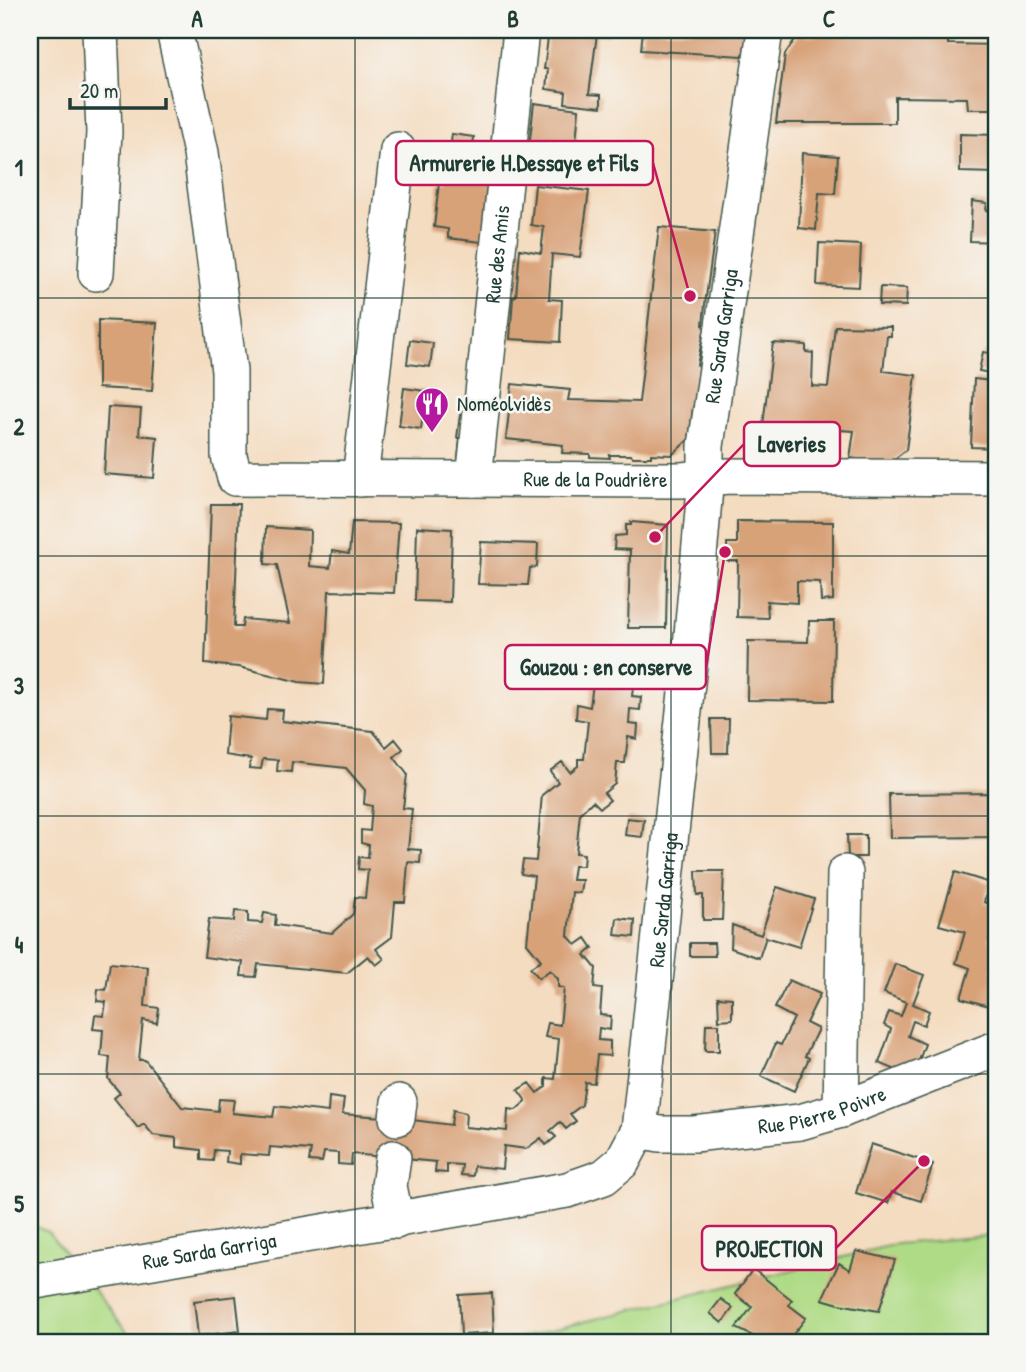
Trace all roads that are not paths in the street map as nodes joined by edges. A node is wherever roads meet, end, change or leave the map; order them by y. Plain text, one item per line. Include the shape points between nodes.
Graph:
1 (100, 30) edge
2 (174, 30) edge
3 (521, 30) edge
4 (765, 30) edge
5 (398, 150) dead end
6 (96, 273) dead end
7 (706, 477) junction
8 (996, 478) edge
9 (359, 479) junction
10 (474, 479) junction
11 (845, 873) dead end
12 (996, 1049) edge
13 (841, 1110) junction
14 (639, 1130) junction
15 (393, 1158) dead end
16 (396, 1220) junction
17 (30, 1282) edge

1 - 6 street via 104,132
2 - 9 street, Rue de la Poudrière via 201,153 229,371 229,456 235,478
3 - 10 street, Rue des Amis
4 - 7 street, Rue Sarda Garriga via 706,446
5 - 9 street
7 - 8 street, Rue de la Poudrière
7 - 10 street, Rue de la Poudrière
7 - 14 street, Rue Sarda Garriga
9 - 10 street, Rue de la Poudrière
11 - 13 street
12 - 13 street, Rue Pierre Poivre
13 - 14 street, Rue Pierre Poivre via 800,1122 694,1134
14 - 16 street, Rue Sarda Garriga via 622,1162 604,1177 567,1190
15 - 16 street via 389,1186
16 - 17 street, Rue Sarda Garriga

